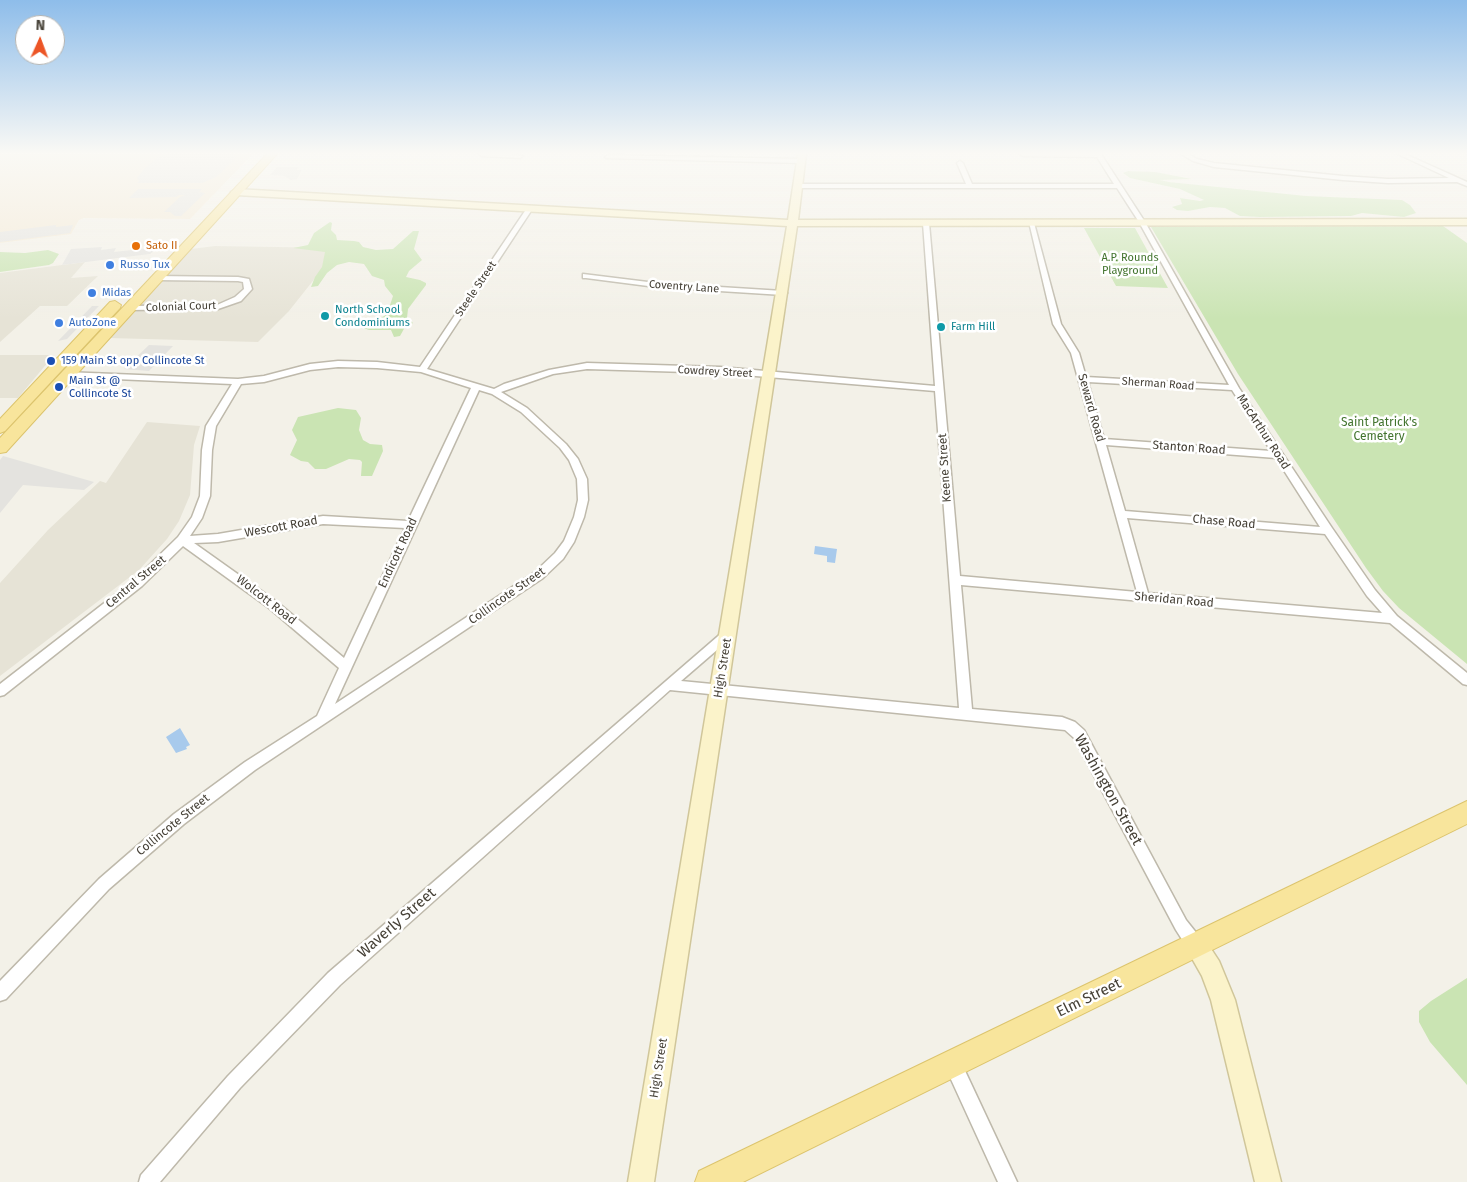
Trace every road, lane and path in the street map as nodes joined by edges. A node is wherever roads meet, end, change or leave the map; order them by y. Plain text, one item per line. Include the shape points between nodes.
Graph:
1 (209, 209) edge
2 (220, 209) edge
3 (529, 209) edge
4 (550, 209) edge
5 (794, 209) edge
6 (1133, 209) edge
7 (1142, 222) junction
8 (1467, 222) edge
9 (792, 223) junction
10 (926, 223) junction
11 (1031, 223) junction
12 (586, 276) dead end
13 (157, 278) junction
14 (782, 293) junction
15 (129, 308) junction
16 (84, 347) junction
17 (422, 370) junction
18 (68, 374) junction
19 (769, 376) junction
20 (1082, 379) junction
21 (238, 382) junction
22 (476, 386) junction
23 (1235, 388) junction
24 (939, 389) junction
25 (495, 392) junction
26 (0, 428) edge
27 (1100, 442) junction
28 (1, 446) edge
29 (1278, 455) junction
30 (1120, 514) junction
31 (411, 525) junction
32 (1328, 531) junction
33 (182, 540) junction
34 (954, 580) junction
35 (1144, 597) junction
36 (1394, 619) junction
37 (728, 634) junction
38 (346, 666) junction
39 (1467, 680) edge
40 (668, 685) junction
41 (719, 690) junction
42 (0, 691) edge
43 (966, 714) junction
44 (321, 720) junction
45 (1467, 813) edge
46 (1196, 946) junction
47 (0, 993) edge
48 (953, 1064) junction
49 (148, 1182) edge
50 (641, 1182) edge
51 (710, 1182) edge
52 (1008, 1182) edge
53 (1268, 1182) edge

1 - 16 main road
2 - 13 main road
3 - 17 street, Steele Street
4 - 9 main road
5 - 9 main road, High Street
6 - 7 street, MacArthur Road
7 - 8 main road
7 - 11 main road
7 - 23 street, MacArthur Road
9 - 10 main road
9 - 14 main road, High Street
10 - 11 main road
10 - 24 street, Keene Street
11 - 20 street, Seward Road via 1057,324 1074,350
12 - 14 street, Coventry Lane via 656,285
13 - 15 main road
13 - 15 street, Colonial Court via 233,278 246,281 248,289 238,300 218,307
14 - 19 main road, High Street
15 - 16 main road
16 - 18 main road
16 - 26 main road
17 - 21 street, Collincote Street via 338,364
17 - 22 street, Collincote Street
18 - 21 street, Collincote Street
18 - 28 main road
19 - 24 street, Cowdrey Street
19 - 25 street, Cowdrey Street via 715,370 578,367 552,372
19 - 37 main road, High Street
20 - 23 street, Sherman Road
20 - 27 street, Seward Road
21 - 33 street, Central Street via 211,426 206,450 204,499
22 - 25 street, Collincote Street
22 - 31 street, Endicott Road
23 - 29 street, MacArthur Road
24 - 34 street, Keene Street
25 - 44 street, Collincote Street via 540,424 578,466 583,500 569,542 550,565 513,594
27 - 29 street, Stanton Road
27 - 30 street, Seward Road
29 - 32 street, MacArthur Road
30 - 32 street, Chase Road
30 - 35 street, Seward Road
31 - 33 street, Wescott Road via 323,520 218,538
31 - 38 street, Endicott Road
32 - 36 street, MacArthur Road via 1371,593
33 - 38 street, Wolcott Road via 273,605
33 - 42 street, Central Street via 150,573
34 - 35 street, Sheridan Road
34 - 43 street, Keene Street
35 - 36 street, Sheridan Road
36 - 39 street, MacArthur Road
37 - 40 street, Waverly Street
37 - 41 main road, High Street
38 - 44 street, Endicott Road
40 - 41 street
40 - 49 street, Waverly Street via 334,979 234,1082
41 - 43 street, Washington Street
41 - 50 main road, High Street
43 - 46 street, Washington Street via 1062,723 1075,730
44 - 47 street, Collincote Street via 230,780 137,854
45 - 46 main road, Elm Street
46 - 48 main road, Elm Street
46 - 53 main road, Washington Street via 1211,969 1223,1000
48 - 51 main road, Elm Street
48 - 52 street

